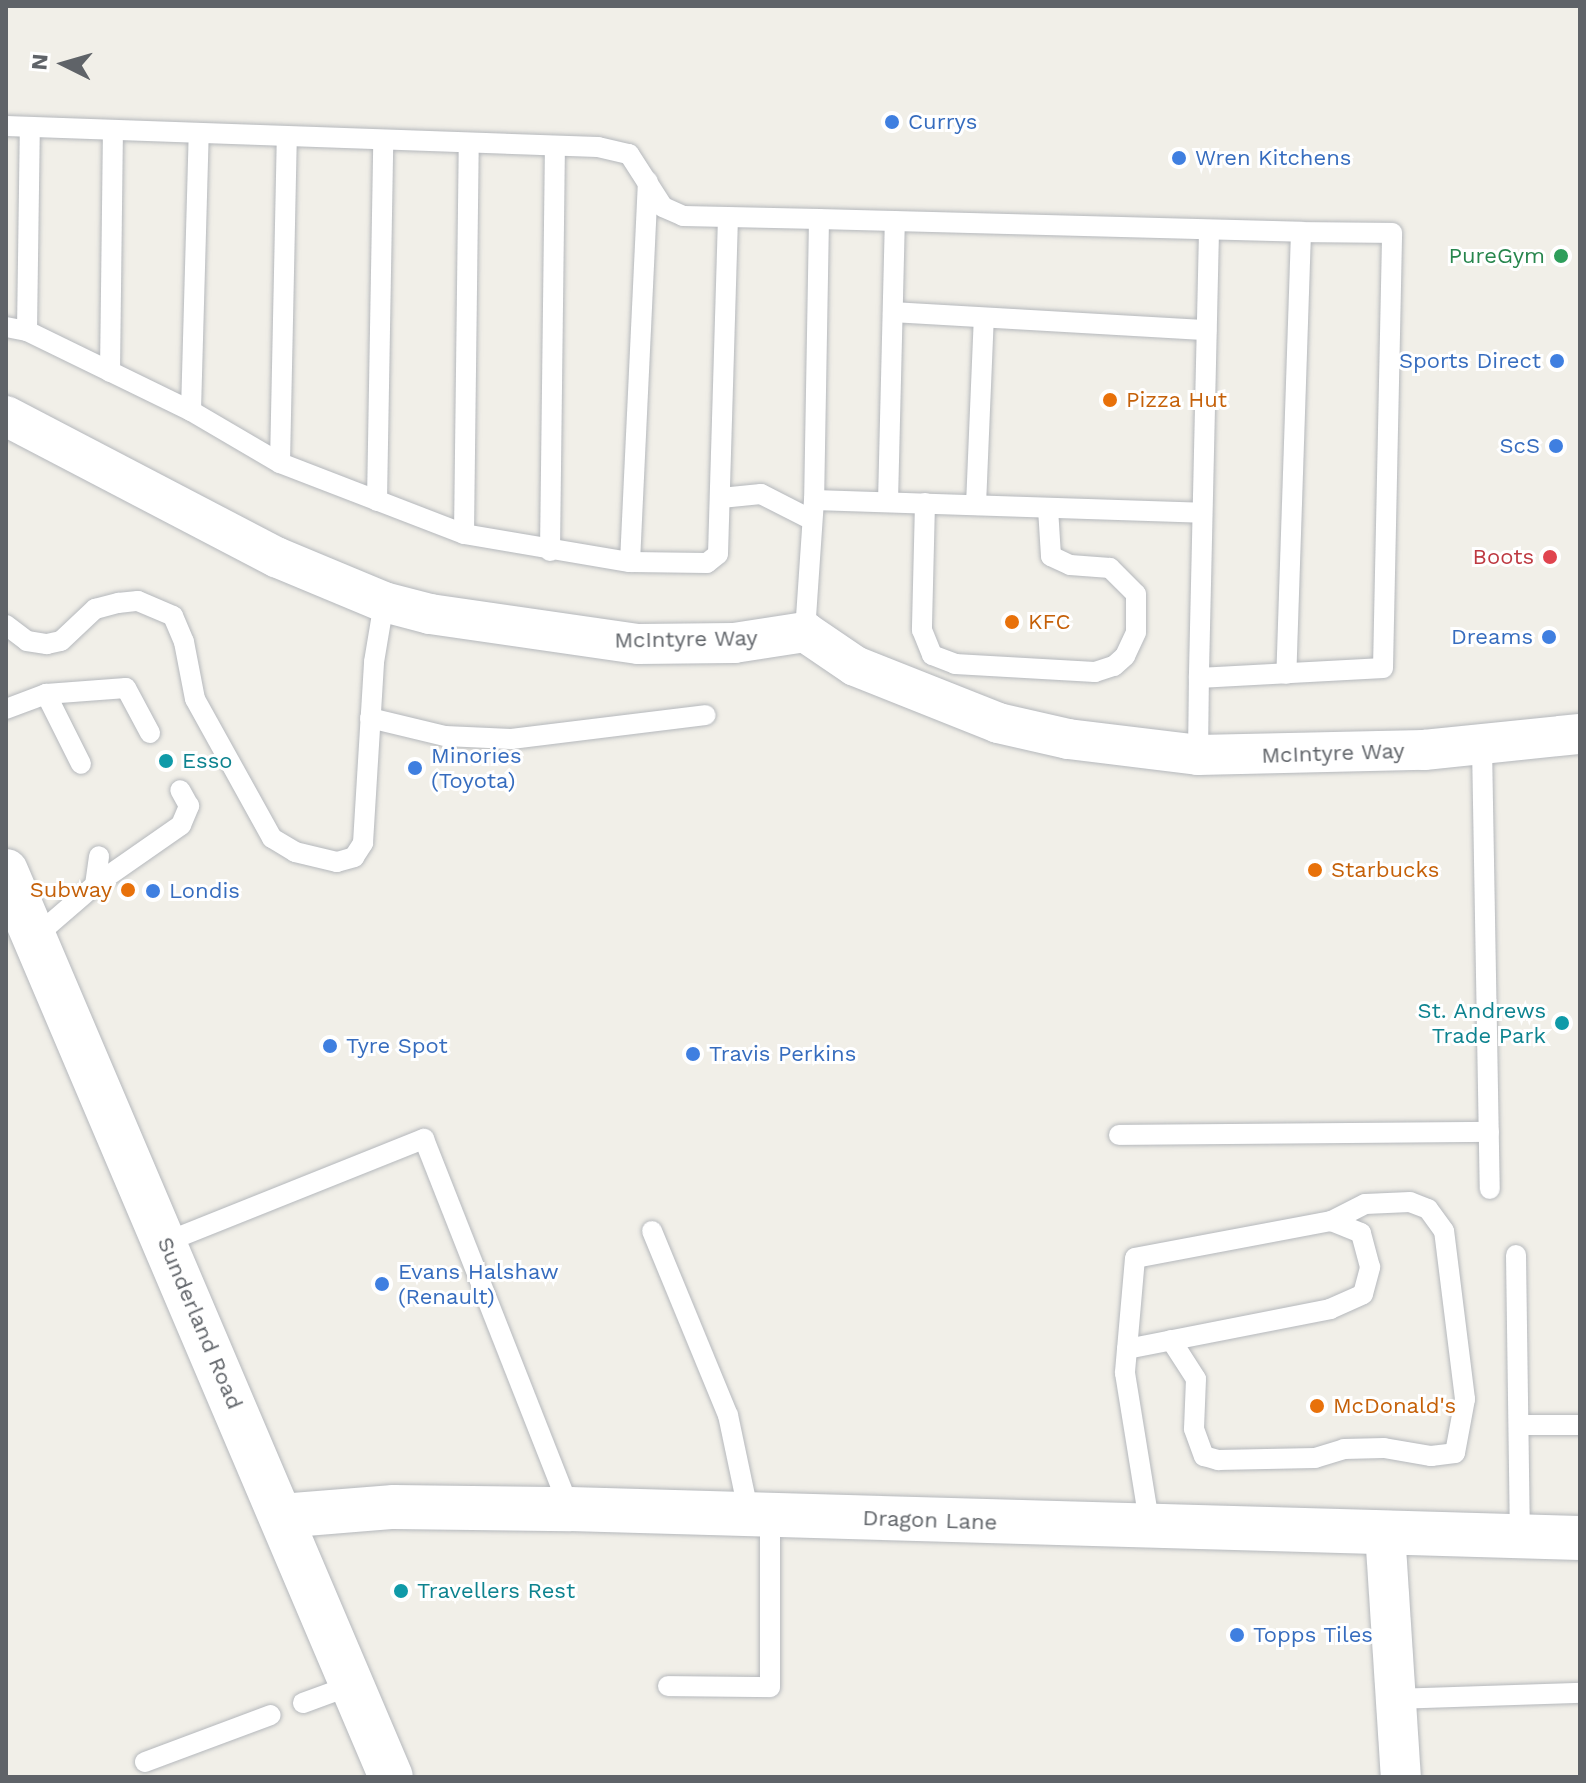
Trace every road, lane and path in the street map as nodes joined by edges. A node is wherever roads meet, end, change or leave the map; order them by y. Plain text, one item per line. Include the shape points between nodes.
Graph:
1 (6, 126) edge
2 (30, 127) junction
3 (113, 130) junction
4 (199, 133) junction
5 (287, 137) junction
6 (383, 140) junction
7 (469, 143) junction
8 (555, 146) junction
9 (648, 181) junction
10 (728, 217) junction
11 (819, 219) junction
12 (895, 221) junction
13 (1209, 231) junction
14 (1301, 232) junction
15 (893, 312) junction
16 (984, 318) junction
17 (6, 327) edge
18 (1206, 330) junction
19 (27, 331) junction
20 (110, 372) junction
21 (191, 411) junction
22 (6, 416) edge
23 (280, 463) junction
24 (721, 498) junction
25 (377, 501) junction
26 (888, 502) junction
27 (925, 503) junction
28 (976, 505) junction
29 (1048, 508) junction
30 (813, 510) junction
31 (1202, 513) junction
32 (464, 534) junction
33 (550, 551) junction
34 (630, 562) junction
35 (384, 602) junction
36 (6, 625) edge
37 (805, 632) junction
38 (1286, 674) junction
39 (1199, 678) junction
40 (46, 694) junction
41 (6, 709) edge
42 (706, 715) dead end
43 (370, 718) junction
44 (150, 733) dead end
45 (1580, 734) edge
46 (1482, 746) junction
47 (1198, 755) junction
48 (81, 764) dead end
49 (180, 790) dead end
50 (99, 856) dead end
51 (6, 871) edge
52 (95, 885) junction
53 (36, 936) junction
54 (1489, 1132) junction
55 (1119, 1135) dead end
56 (1490, 1189) dead end
57 (1331, 1221) junction
58 (652, 1231) dead end
59 (166, 1242) junction
60 (1516, 1255) dead end
61 (1171, 1340) junction
62 (1127, 1349) junction
63 (1520, 1425) junction
64 (1580, 1425) edge
65 (570, 1509) junction
66 (760, 1515) junction
67 (281, 1516) junction
68 (1150, 1527) junction
69 (1385, 1532) junction
70 (1520, 1536) junction
71 (1580, 1538) edge
72 (352, 1685) junction
73 (668, 1686) dead end
74 (1580, 1693) edge
75 (1396, 1699) junction
76 (303, 1703) dead end
77 (271, 1715) dead end
78 (145, 1762) dead end
79 (391, 1777) edge
80 (1401, 1777) edge

1 - 2 lane
2 - 3 lane
2 - 19 lane
3 - 4 lane
3 - 20 lane
4 - 5 lane
4 - 21 lane
5 - 6 lane
5 - 23 lane
6 - 7 lane
6 - 25 lane
7 - 8 lane
7 - 32 lane
8 - 9 lane via 629,154
8 - 33 lane
9 - 10 lane via 663,207 683,216
9 - 34 lane
10 - 11 lane
10 - 24 lane
11 - 12 lane
11 - 30 lane
12 - 13 lane
12 - 15 lane
13 - 14 lane
13 - 18 lane
14 - 38 lane
14 - 38 lane via 1392,233 1383,668
15 - 16 lane
15 - 26 lane
16 - 18 lane
16 - 28 lane
17 - 19 lane
18 - 31 lane
19 - 20 lane
20 - 21 lane
21 - 23 lane
22 - 35 street, McIntyre Way via 276,557
23 - 25 lane
24 - 30 lane via 761,494
24 - 34 lane via 718,554 707,563
25 - 32 lane
26 - 27 lane
26 - 30 lane
27 - 28 lane
27 - 29 lane via 922,630 932,655 955,664 1095,672 1114,666 1136,632 1136,594 1110,568 1070,565 1051,556
28 - 29 lane
29 - 31 lane
30 - 37 lane
31 - 39 lane
32 - 33 lane
33 - 34 lane
35 - 37 street, McIntyre Way via 546,634 638,644 734,643
35 - 43 lane
36 - 43 lane via 27,641 47,644 61,641 95,609 118,603 138,601 173,616 195,699 272,838 316,858 337,862 354,857 363,843
37 - 47 street, McIntyre Way via 855,666 998,723 1068,739
38 - 39 lane
39 - 47 lane
40 - 41 lane
40 - 44 lane via 126,688
40 - 48 lane
42 - 43 lane via 511,739 445,736
45 - 46 street, McIntyre Way
46 - 47 street, McIntyre Way
46 - 54 lane
49 - 52 lane via 189,806 181,825
50 - 52 lane
51 - 53 street, Sunderland Road
52 - 53 lane
53 - 59 street, Sunderland Road
54 - 55 lane
54 - 56 lane
57 - 61 lane via 1361,1233 1370,1267 1363,1294 1330,1309
57 - 61 lane via 1365,1204 1410,1202 1428,1209 1444,1231 1465,1399 1455,1453 1431,1456 1384,1448 1344,1449 1315,1458 1204,1456 1194,1429 1196,1379
57 - 62 lane via 1135,1258
58 - 66 lane via 728,1415
59 - 65 lane via 424,1139
59 - 67 street, Sunderland Road
60 - 63 lane
61 - 62 lane
62 - 68 lane via 1125,1373
63 - 64 lane
63 - 70 lane
65 - 66 street, Dragon Lane
65 - 67 street, Dragon Lane via 394,1507
66 - 68 street, Dragon Lane
66 - 73 lane via 770,1687
67 - 72 street, Sunderland Road
68 - 69 street, Dragon Lane
69 - 70 street, Dragon Lane
69 - 75 street
70 - 71 street, Dragon Lane
72 - 76 lane
72 - 79 street, Sunderland Road
74 - 75 lane
75 - 80 street
77 - 78 lane

